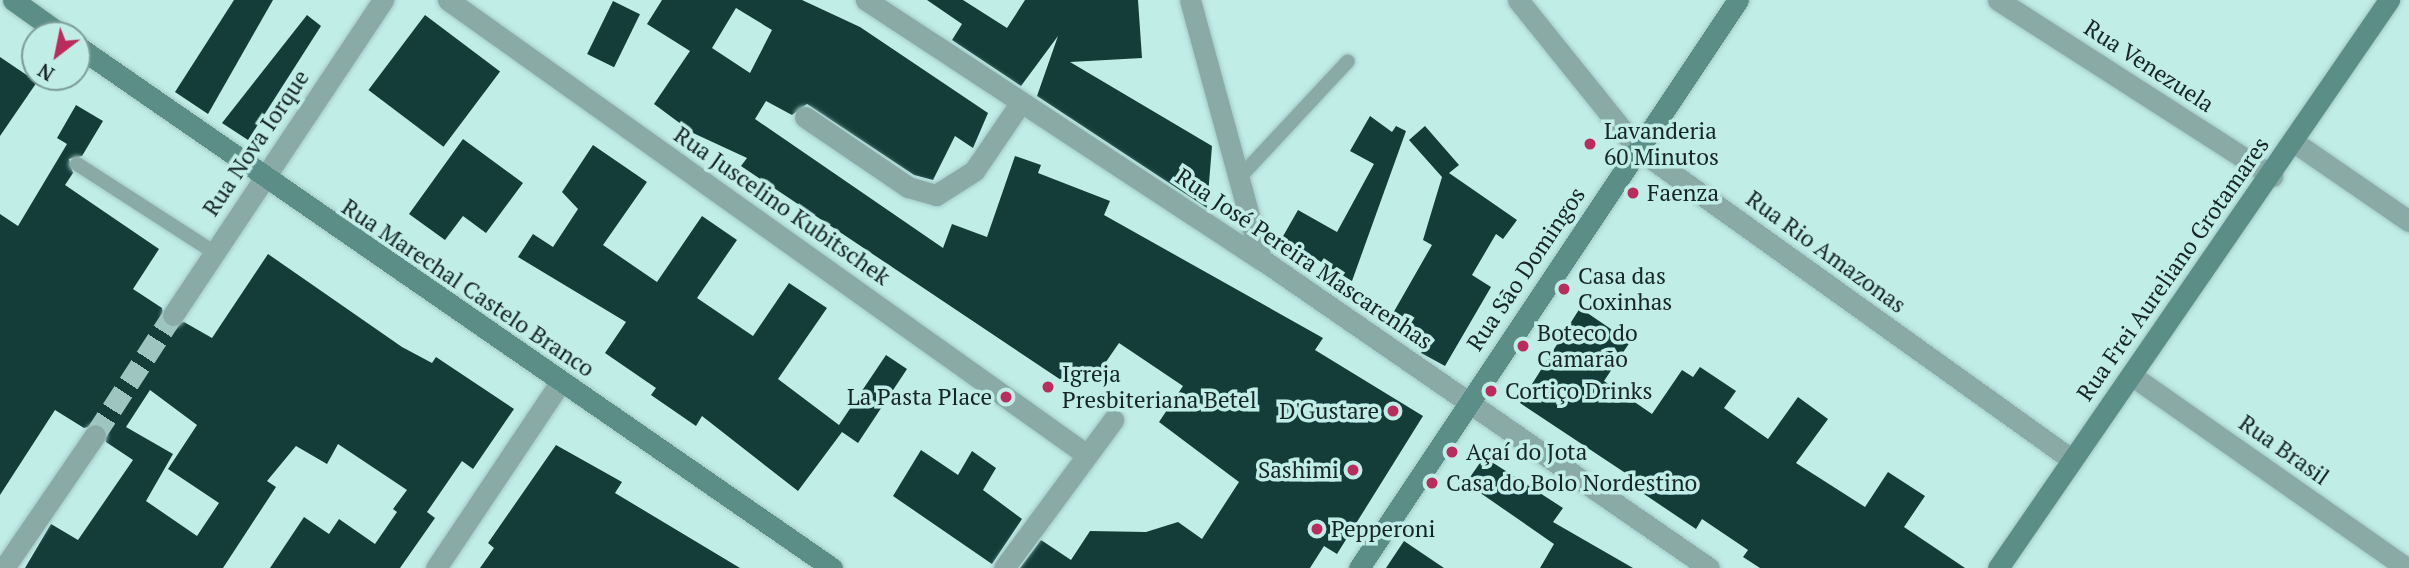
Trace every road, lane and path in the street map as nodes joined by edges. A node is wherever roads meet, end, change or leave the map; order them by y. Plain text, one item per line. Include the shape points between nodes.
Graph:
1 (13, 0) edge
2 (383, 0) edge
3 (448, 0) edge
4 (866, 0) edge
5 (1190, 0) edge
6 (1518, 0) edge
7 (1738, 0) edge
8 (1998, 0) edge
9 (2389, 0) edge
10 (42, 21) edge
11 (91, 56) edge
12 (1348, 61) dead end
13 (1019, 105) junction
14 (805, 117) dead end
15 (2294, 142) junction
16 (1638, 149) junction
17 (77, 164) dead end
18 (2272, 176) junction
19 (1240, 177) junction
20 (264, 179) junction
21 (2409, 221) edge
22 (215, 253) junction
23 (1261, 259) junction
24 (173, 315) tunnel mouth
25 (2131, 375) junction
26 (560, 383) junction
27 (1469, 400) junction
28 (1113, 420) dead end
29 (95, 435) tunnel mouth
30 (1087, 455) junction
31 (2071, 459) junction
32 (4, 568) edge
33 (436, 568) edge
34 (832, 568) edge
35 (1004, 568) edge
36 (1359, 568) edge
37 (1709, 568) edge
38 (1998, 568) edge
39 (2407, 568) edge

1 - 10 street
2 - 20 street, Rua Nova Iorque
3 - 30 street, Rua Juscelino Kubitschek
4 - 13 street, Rua José Pereira Mascarenhas
5 - 19 street
6 - 16 street, Rua Rio Amazonas
7 - 16 street, Rua São Domingos
8 - 18 street, Rua Venezuela
9 - 15 street, Rua Frei Aureliano Grotamares
11 - 20 street, Rua Marechal Castelo Branco
12 - 19 lane
13 - 14 street via 974,171 936,195 908,187
13 - 23 street, Rua José Pereira Mascarenhas
15 - 18 street, Rua Frei Aureliano Grotamares
15 - 21 street
16 - 27 street, Rua São Domingos
16 - 31 street, Rua Rio Amazonas
17 - 22 lane
18 - 25 street, Rua Frei Aureliano Grotamares
19 - 23 street
20 - 22 street, Rua Nova Iorque
20 - 26 street, Rua Marechal Castelo Branco
22 - 24 street, Rua Nova Iorque
23 - 27 street, Rua José Pereira Mascarenhas
25 - 31 street, Rua Frei Aureliano Grotamares
25 - 39 street, Rua Brasil
26 - 33 street
26 - 34 street, Rua Marechal Castelo Branco
27 - 36 street, Rua São Domingos
27 - 37 street, Rua José Pereira Mascarenhas
28 - 30 street
29 - 32 street
30 - 35 street
31 - 38 street, Rua Frei Aureliano Grotamares

